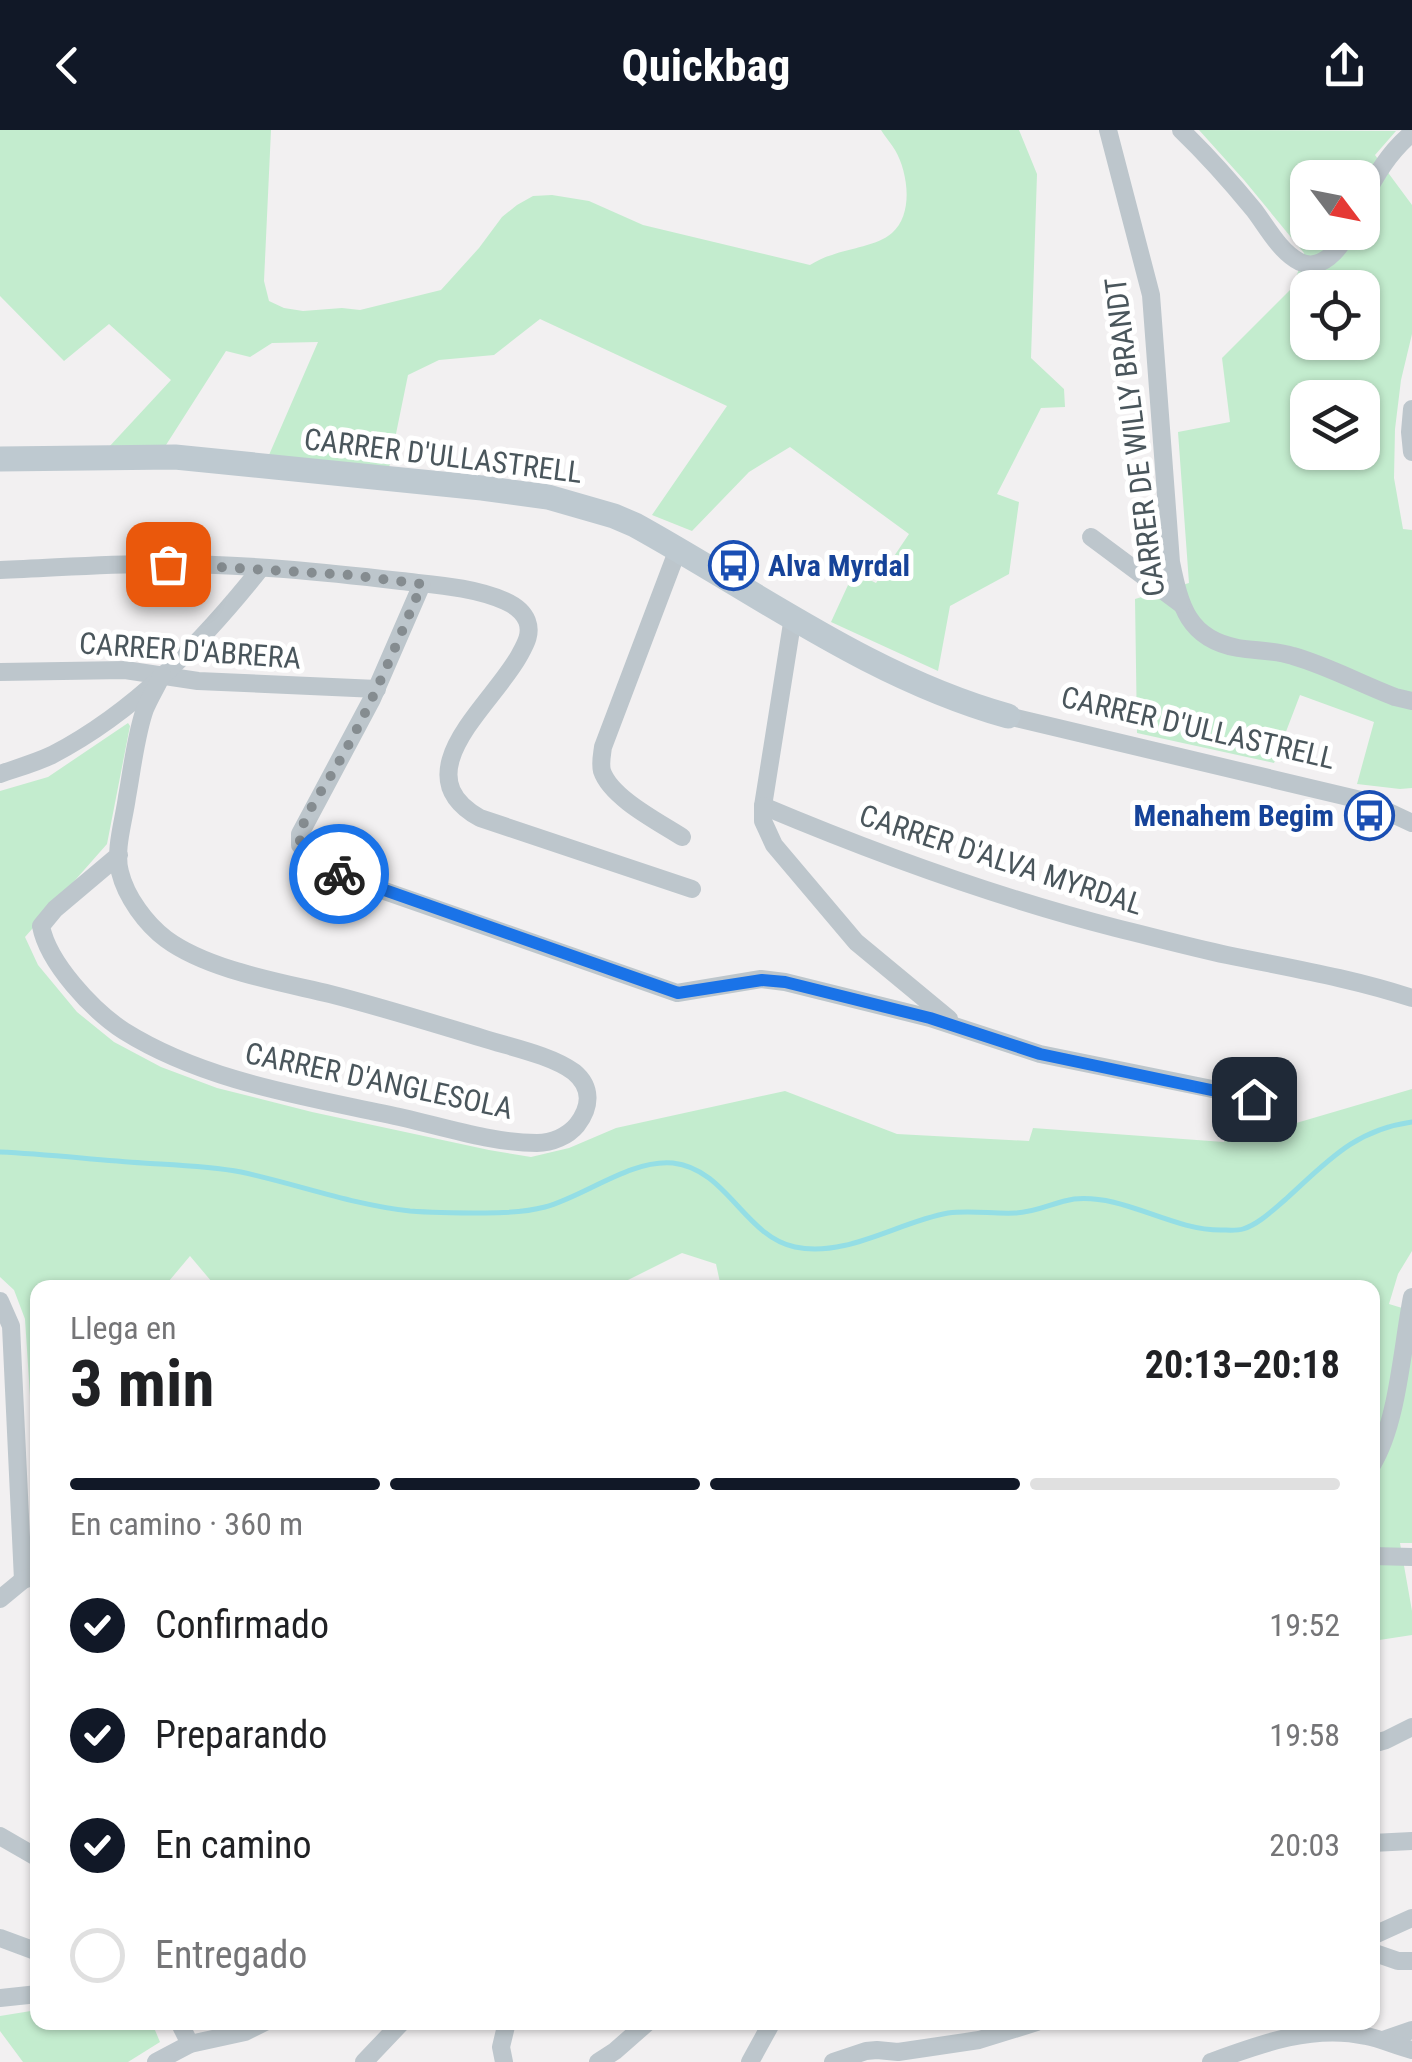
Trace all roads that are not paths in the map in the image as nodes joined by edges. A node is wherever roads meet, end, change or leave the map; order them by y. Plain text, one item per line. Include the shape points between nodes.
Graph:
1 (1108, 130) edge
2 (1181, 130) edge
3 (1412, 133) edge
4 (1380, 171) edge
5 (1334, 250) edge
6 (1412, 408) edge
7 (1412, 452) edge
8 (0, 460) edge
9 (1092, 537) dead end
10 (678, 548) junction
11 (261, 568) junction
12 (0, 570) edge
13 (422, 584) junction
14 (1180, 604) junction
15 (793, 617) junction
16 (0, 672) edge
17 (162, 675) junction
18 (377, 689) junction
19 (1412, 701) edge
20 (1008, 716) joint
21 (0, 774) edge
22 (763, 806) junction
23 (1409, 818) edge
24 (682, 837) dead end
25 (119, 854) junction
26 (692, 889) dead end
27 (1412, 998) edge
28 (961, 1030) junction
29 (1286, 1107) dead end
30 (1412, 1297) edge
31 (0, 1301) edge
32 (1380, 1452) edge
33 (1380, 1556) edge
34 (1412, 1557) edge
35 (30, 1578) edge
36 (0, 1599) edge
37 (1412, 1726) edge
38 (1380, 1742) edge
39 (0, 1836) edge
40 (1409, 1840) edge
41 (1380, 1843) edge
42 (30, 1853) edge
43 (1412, 1918) edge
44 (1380, 1932) edge
45 (0, 1938) edge
46 (30, 1949) edge
47 (1380, 1955) edge
48 (1412, 1961) edge
49 (30, 1995) edge
50 (0, 1998) edge
51 (184, 2030) edge
52 (249, 2030) edge
53 (394, 2030) edge
54 (506, 2030) edge
55 (639, 2030) edge
56 (768, 2030) edge
57 (1011, 2030) edge
58 (1412, 2030) edge
59 (1382, 2040) junction
60 (190, 2044) junction
61 (1412, 2050) edge
62 (838, 2061) edge
63 (156, 2062) edge
64 (174, 2062) edge
65 (364, 2062) edge
66 (504, 2062) edge
67 (598, 2062) edge
68 (750, 2062) edge
69 (1211, 2062) edge

1 - 14 street, CARRER DE WILLY BRANDT via 1150,295
2 - 5 street via 1302,263 1326,260
3 - 4 street
6 - 7 street
8 - 10 street, CARRER D'ULLASTRELL via 175,458 499,490 614,516
9 - 14 street
10 - 15 street, CARRER D'ULLASTRELL
10 - 24 street via 601,764 618,793
11 - 12 street
11 - 13 street
11 - 17 street
13 - 18 street
13 - 26 street via 503,600 521,611 528,626 516,662 450,758 447,780 458,802 480,818
14 - 19 street, CARRER DE WILLY BRANDT via 1211,640 1294,656
15 - 20 street, CARRER D'ULLASTRELL via 898,676
15 - 22 street
16 - 17 street, CARRER D'ABRERA
17 - 18 street, CARRER D'ABRERA
17 - 21 street via 91,732
17 - 25 street, CARRER D'ANGLESOLA via 145,710
18 - 28 street via 300,834 300,845 314,861 678,993 785,982
20 - 23 street, CARRER D'ULLASTRELL via 1365,801
22 - 27 street, CARRER D'ALVA MYRDAL via 904,862 1076,917
22 - 28 street via 762,821 774,845 856,942
25 - 25 street, CARRER D'ANGLESOLA via 131,898 169,941 258,978 419,1018 556,1062 587,1086 583,1117 564,1136 540,1143 470,1133 232,1078 139,1039 70,979 41,926
28 - 29 street via 1040,1054
30 - 32 street
31 - 35 street via 11,1326
33 - 34 street
35 - 36 street
37 - 38 street
39 - 42 street
40 - 41 street
43 - 44 street
45 - 46 street
47 - 48 street
49 - 50 street
51 - 60 street
52 - 60 street
53 - 65 street
54 - 66 street
55 - 67 street
56 - 68 street
57 - 62 street
58 - 59 street
59 - 61 street
59 - 69 street via 1347,2033 1291,2036
60 - 63 street
60 - 64 street

